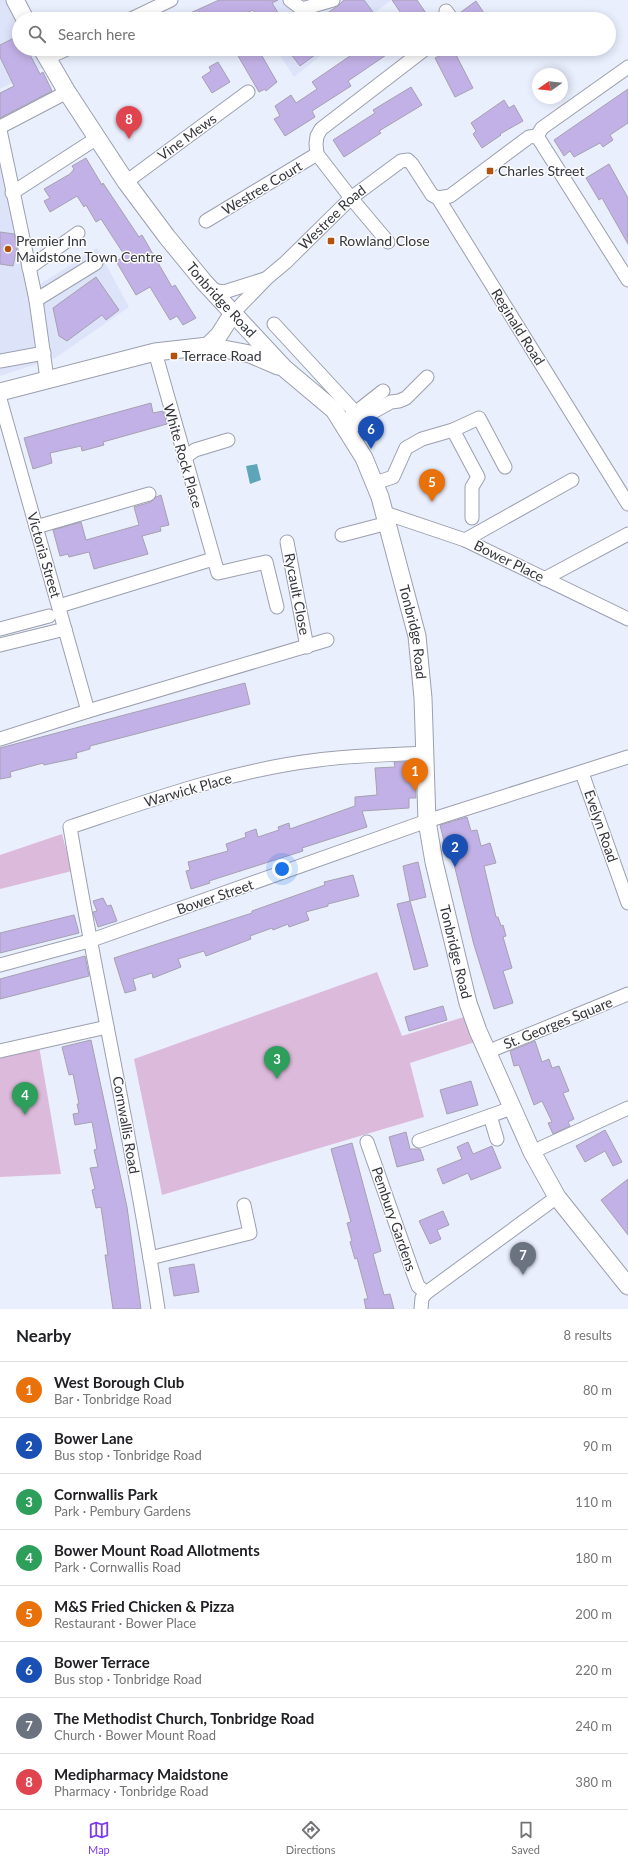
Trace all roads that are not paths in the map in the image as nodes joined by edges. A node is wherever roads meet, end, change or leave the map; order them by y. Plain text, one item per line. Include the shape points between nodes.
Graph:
1 (15, 0) edge
2 (171, 0) edge
3 (290, 0) edge
4 (333, 0) edge
5 (21, 12) edge
6 (146, 12) edge
7 (46, 56) edge
8 (416, 56) edge
9 (628, 67) edge
10 (67, 92) junction
11 (248, 92) dead end
12 (0, 128) edge
13 (537, 136) junction
14 (97, 138) junction
15 (318, 154) junction
16 (401, 161) joint
17 (126, 182) junction
18 (12, 193) junction
19 (350, 198) junction
20 (438, 198) junction
21 (206, 221) dead end
22 (78, 234) dead end
23 (388, 242) dead end
24 (96, 263) dead end
25 (29, 268) junction
26 (267, 278) junction
27 (628, 280) edge
28 (211, 290) junction
29 (36, 300) junction
30 (233, 314) junction
31 (274, 324) dead end
32 (208, 346) junction
33 (155, 352) junction
34 (44, 353) junction
35 (0, 360) edge
36 (284, 368) junction
37 (427, 377) dead end
38 (47, 379) junction
39 (383, 391) dead end
40 (0, 392) edge
41 (0, 399) edge
42 (356, 413) junction
43 (345, 427) junction
44 (453, 430) junction
45 (228, 440) dead end
46 (6, 445) edge
47 (184, 458) junction
48 (505, 467) dead end
49 (572, 480) dead end
50 (375, 483) junction
51 (149, 494) dead end
52 (628, 504) edge
53 (386, 518) junction
54 (472, 518) dead end
55 (36, 527) junction
56 (628, 534) edge
57 (342, 535) dead end
58 (465, 540) junction
59 (286, 542) dead end
60 (213, 559) junction
61 (544, 579) junction
62 (59, 606) junction
63 (277, 607) dead end
64 (48, 616) dead end
65 (628, 619) edge
66 (0, 629) edge
67 (65, 630) junction
68 (327, 640) dead end
69 (0, 645) edge
70 (307, 647) junction
71 (88, 711) junction
72 (0, 739) edge
73 (425, 753) junction
74 (628, 757) edge
75 (582, 773) junction
76 (427, 821) junction
77 (628, 903) edge
78 (89, 941) junction
79 (0, 965) edge
80 (628, 994) edge
81 (107, 1027) junction
82 (0, 1051) edge
83 (487, 1052) junction
84 (512, 1108) junction
85 (628, 1108) edge
86 (490, 1116) junction
87 (497, 1139) dead end
88 (419, 1140) dead end
89 (367, 1142) dead end
90 (532, 1152) junction
91 (557, 1196) junction
92 (244, 1205) dead end
93 (150, 1258) junction
94 (628, 1286) edge
95 (426, 1293) junction
96 (158, 1309) edge
97 (421, 1309) edge

1 - 5 main road
2 - 6 street
3 - 4 street via 302,9
7 - 10 main road, Tonbridge Road
8 - 15 street via 321,129 316,144
9 - 13 street via 542,128
10 - 12 street
10 - 14 main road, Tonbridge Road
11 - 17 street, Vine Mews
12 - 18 street
13 - 20 street via 529,137 450,196
13 - 27 street
14 - 17 main road, Tonbridge Road
14 - 18 street
15 - 19 street
15 - 21 street, Westree Court
16 - 19 street, Westree Road
16 - 20 street, Reginald Road via 408,160 432,195
17 - 28 main road, Tonbridge Road
18 - 25 street
19 - 23 street
19 - 26 street, Westree Road
20 - 52 street, Reginald Road
22 - 25 street
24 - 29 street
25 - 29 street
26 - 28 street, Westree Road via 224,292
26 - 30 street, Westree Road
28 - 30 main road, Tonbridge Road
29 - 34 street
30 - 32 main road, Westree Road
30 - 36 main road, Tonbridge Road
31 - 42 street
32 - 33 main road
32 - 36 main road via 250,354
33 - 38 main road
33 - 47 street, White Rock Place
34 - 35 street
34 - 38 street
36 - 43 main road, Tonbridge Road via 334,410
37 - 43 street via 406,398 391,402
38 - 40 main road
39 - 42 street
41 - 46 street, Victoria Street
42 - 43 street
43 - 50 main road, Tonbridge Road via 364,458
44 - 48 street via 479,418
44 - 50 street via 422,439 406,448 393,477
44 - 54 street via 478,477 472,487
45 - 47 street via 195,450
46 - 55 street, Victoria Street
47 - 60 street, White Rock Place
49 - 58 street
50 - 53 main road, Tonbridge Road
51 - 55 street
53 - 57 street
53 - 58 street, Bower Place
53 - 73 main road, Tonbridge Road via 417,636 424,698
55 - 62 street, Victoria Street
56 - 61 street
58 - 61 street, Bower Place
59 - 70 street, Rycault Close
60 - 62 street
60 - 63 street, White Rock Place via 218,574 266,562
61 - 65 street, Bower Place
62 - 67 street, Victoria Street
64 - 66 street
67 - 69 street
67 - 71 street, Victoria Street
68 - 70 street, Rycault Close
70 - 71 street, Rycault Close
71 - 72 street
73 - 76 main road, Tonbridge Road
73 - 78 street, Warwick Place via 318,760 256,771 175,792 70,827
74 - 75 street, Bower Street
75 - 76 street, Bower Street
75 - 77 street, Evelyn Road
76 - 78 street, Bower Street
76 - 83 main road, Tonbridge Road via 434,862 468,1003
78 - 79 street, Bower Street
78 - 81 street, Cornwallis Road
80 - 83 street, St. Georges Square
81 - 82 street
81 - 93 street, Cornwallis Road
83 - 84 main road, Tonbridge Road
84 - 86 street
84 - 90 main road, Tonbridge Road
85 - 90 street
86 - 87 street
86 - 88 street
89 - 95 street, Pembury Gardens via 418,1286
90 - 91 main road, Tonbridge Road
91 - 94 main road, Tonbridge Road
91 - 95 street
92 - 93 street via 250,1233
93 - 96 street, Cornwallis Road
95 - 97 street via 422,1298

